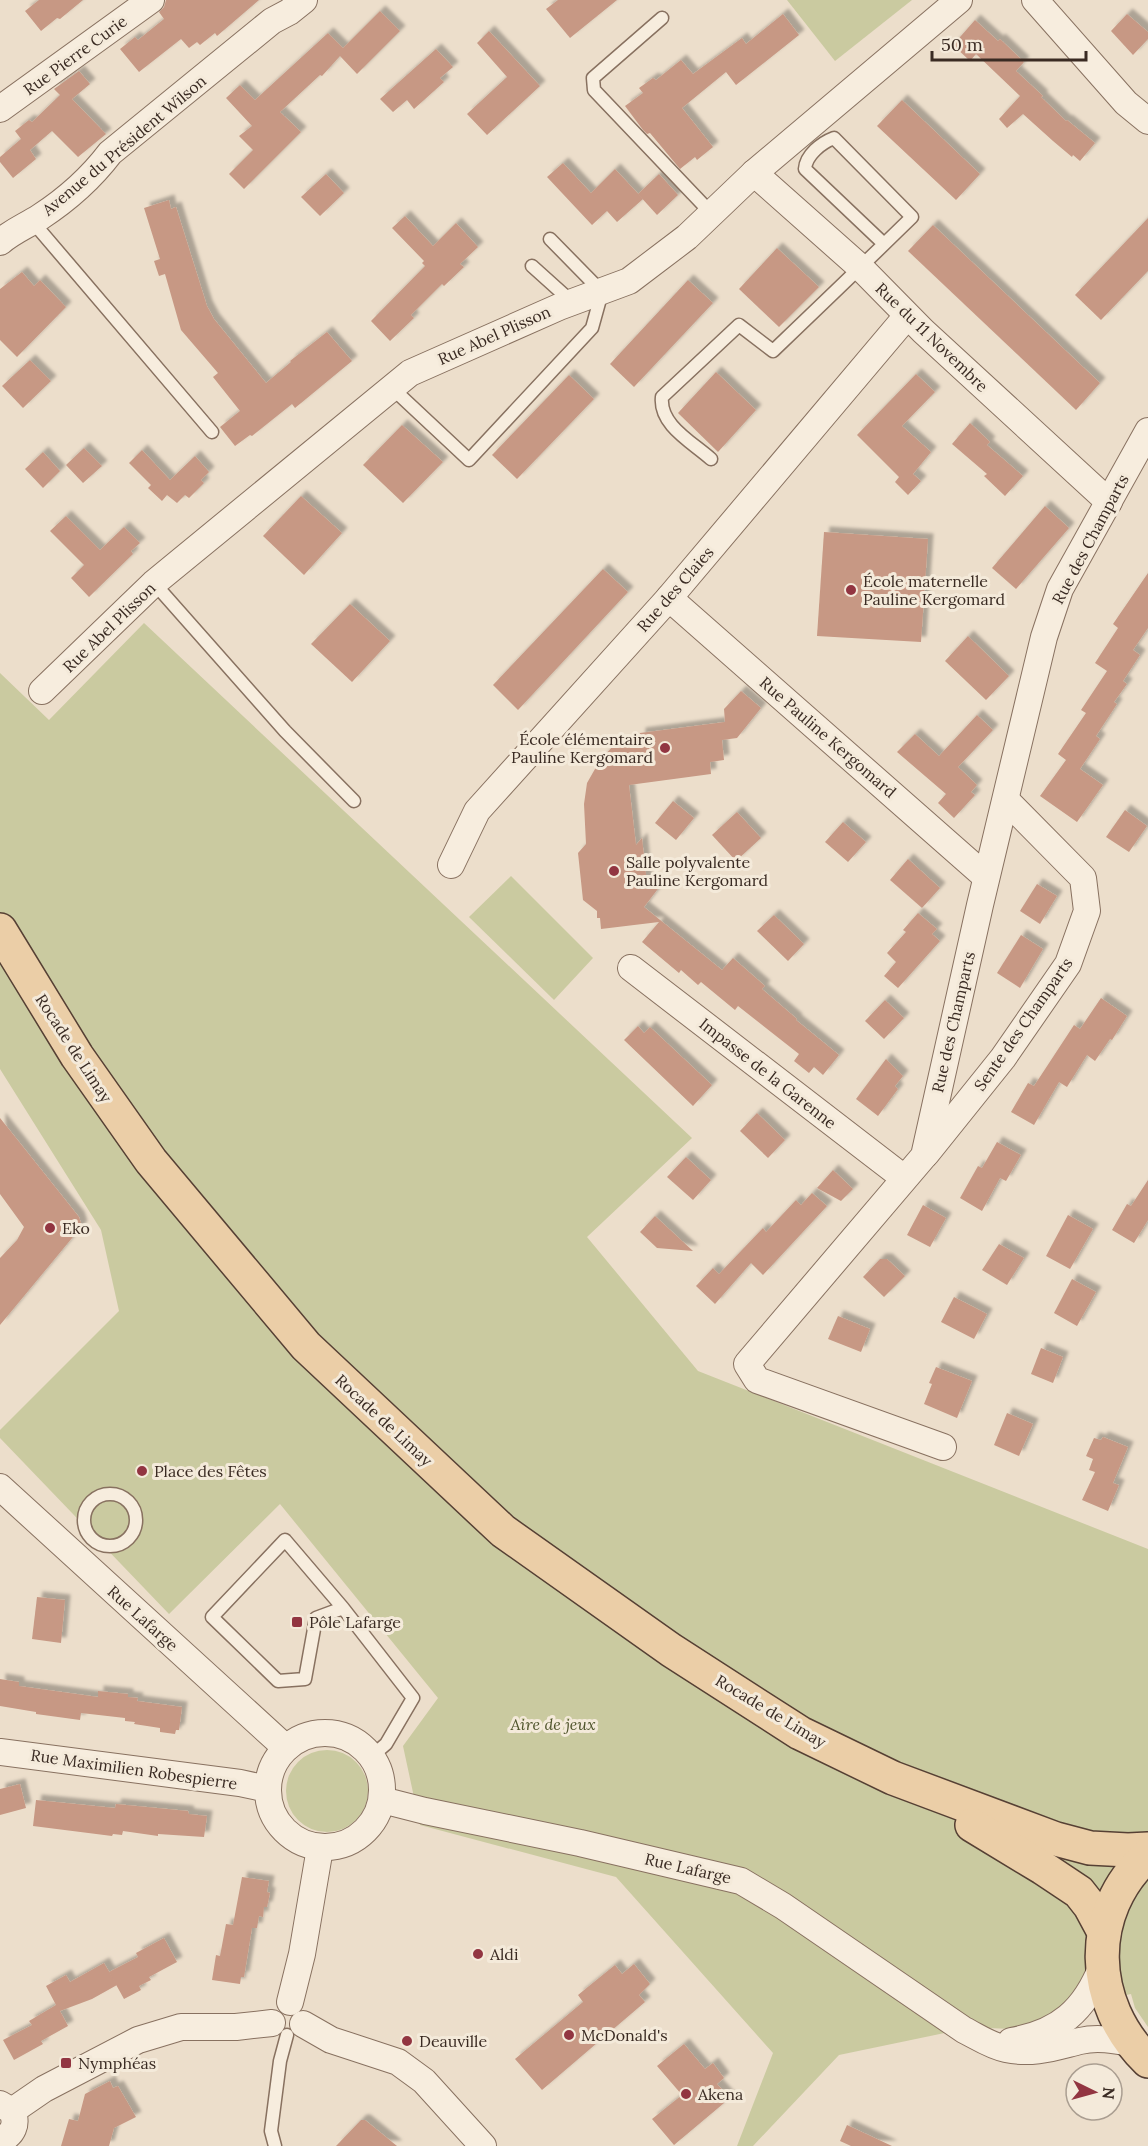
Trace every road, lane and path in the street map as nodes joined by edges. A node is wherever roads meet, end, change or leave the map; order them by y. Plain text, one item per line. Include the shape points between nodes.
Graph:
1 (151, 0) edge
2 (959, 0) edge
3 (1035, 0) edge
4 (290, 4) edge
5 (662, 18) dead end
6 (0, 109) edge
7 (1148, 121) edge
8 (754, 173) junction
9 (712, 214) junction
10 (32, 221) junction
11 (550, 239) dead end
12 (0, 242) edge
13 (884, 244) junction
14 (532, 266) dead end
15 (860, 267) junction
16 (602, 292) junction
17 (572, 302) junction
18 (907, 315) junction
19 (391, 387) junction
20 (1148, 431) edge
21 (212, 432) dead end
22 (711, 459) dead end
23 (1109, 502) junction
24 (154, 583) junction
25 (669, 598) junction
26 (42, 691) dead end
27 (1006, 800) junction
28 (354, 801) dead end
29 (451, 865) dead end
30 (986, 877) junction
31 (0, 930) edge
32 (631, 968) dead end
33 (924, 1156) junction
34 (904, 1178) junction
35 (943, 1447) dead end
36 (0, 1487) edge
37 (88, 1551) junction
38 (343, 1608) junction
39 (286, 1748) junction
40 (0, 1752) edge
41 (372, 1756) junction
42 (893, 1778) junction
43 (268, 1789) junction
44 (382, 1800) junction
45 (320, 1848) junction
46 (1148, 1849) edge
47 (1148, 1855) edge
48 (1104, 1932) junction
49 (1102, 1966) junction
50 (288, 2027) junction
51 (987, 2042) junction
52 (1139, 2052) edge
53 (6, 2108) edge
54 (0, 2140) edge
55 (275, 2146) edge
56 (483, 2146) edge

1 - 6 street, Rue Pierre Curie
2 - 8 street, Rue Abel Plisson
3 - 7 street via 1126,103
4 - 10 street, Avenue du Président Wilson via 110,153 94,174
5 - 9 lane via 593,78 594,90
8 - 9 street, Rue Abel Plisson
8 - 15 street, Rue du 11 Novembre
9 - 16 street, Rue Abel Plisson via 629,281
10 - 12 street, Avenue du Président Wilson
10 - 21 lane
11 - 16 lane
13 - 13 lane via 805,169 805,161 823,142 834,138 912,217
13 - 15 lane
14 - 17 lane
15 - 18 street, Rue du 11 Novembre
15 - 22 lane via 774,351 739,325 662,397 661,408 670,424
16 - 17 street, Rue Abel Plisson
16 - 19 lane via 592,328 470,460
17 - 19 street, Rue Abel Plisson via 410,373
18 - 23 street, Rue du 11 Novembre
18 - 25 street, Rue des Claies
19 - 24 street, Rue Abel Plisson
20 - 23 street, Rue des Champarts
23 - 27 street, Rue des Champarts via 1060,589 1044,638
24 - 26 street, Rue Abel Plisson
24 - 28 lane via 285,731
25 - 29 street, Rue des Claies via 477,811
25 - 30 street, Rue Pauline Kergomard
27 - 30 street, Rue des Champarts
27 - 33 street, Sente des Champarts via 1083,878 1087,911 1068,964 1003,1058
30 - 33 street, Rue des Champarts
31 - 42 main road, Rocade de Limay via 77,1056 151,1161 306,1346 503,1531 671,1650 800,1732
32 - 34 street, Impasse de la Garenne
33 - 34 street
34 - 35 street via 747,1364 757,1380
36 - 37 street, Rue Lafarge
37 - 37 lane via 120,1544 132,1534 136,1518 123,1497 106,1494 91,1503 84,1519
37 - 39 street, Rue Lafarge
38 - 38 lane via 285,1540 212,1617 278,1681 305,1679 316,1618
38 - 41 lane via 413,1698 386,1744
39 - 41 street via 299,1739 331,1733 347,1737
39 - 43 street via 273,1767
40 - 43 street, Rue Maximilien Robespierre
41 - 44 street via 381,1777
42 - 46 main road, Rocade de Limay via 1056,1839 1090,1848
42 - 48 main road, Rocade de Limay via 1079,1892
43 - 45 street via 277,1822 303,1844
44 - 45 street via 377,1816 354,1841
44 - 51 street, Rue Lafarge via 741,1881
45 - 50 street via 290,2002 299,2006 304,2015
47 - 48 main road via 1119,1891
48 - 49 main road
49 - 51 street via 1092,1991 1064,2022 1030,2037
49 - 52 main road via 1112,2010
50 - 53 street via 181,2026 138,2040
50 - 55 lane via 271,2131
50 - 56 street via 398,2062 424,2081
51 - 52 street, Rue Lafarge via 1005,2049 1033,2051 1082,2040 1109,2039
53 - 54 street via 15,2123 14,2129

